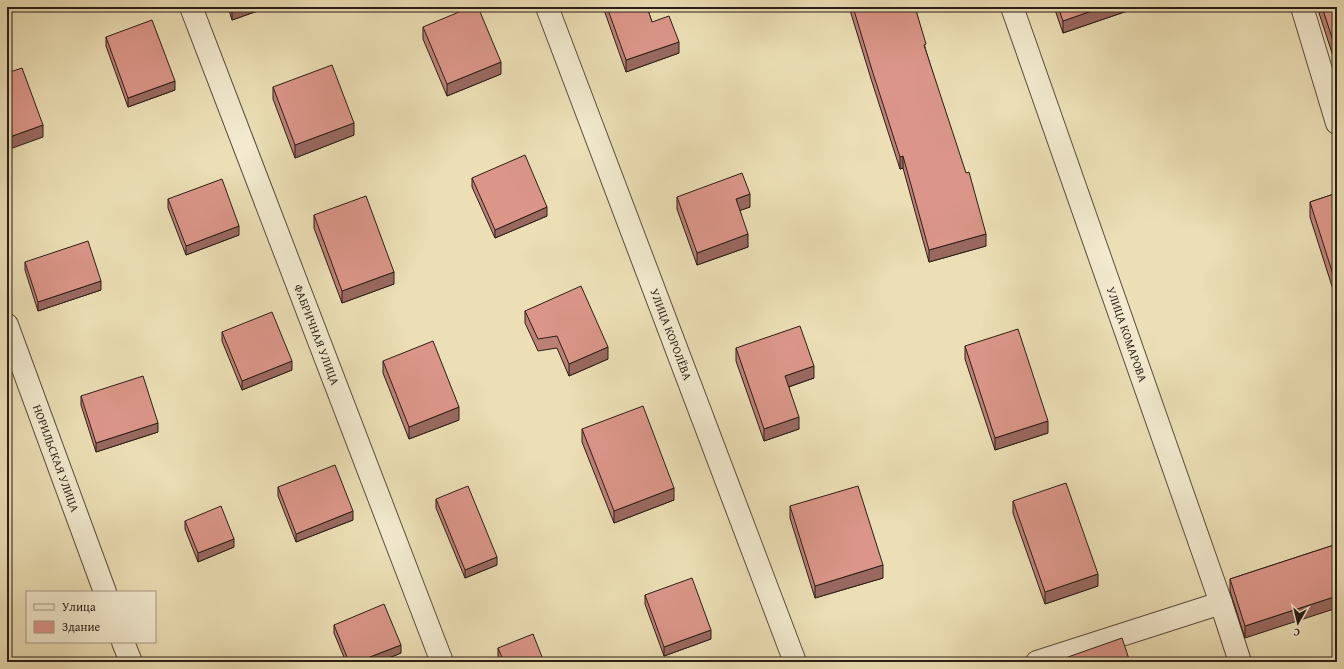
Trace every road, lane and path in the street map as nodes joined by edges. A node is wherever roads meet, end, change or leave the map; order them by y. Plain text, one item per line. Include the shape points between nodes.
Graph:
1 (191, 7) edge
2 (547, 7) edge
3 (1012, 7) edge
4 (1302, 7) edge
5 (1333, 98) edge
6 (1337, 123) edge
7 (7, 325) edge
8 (105, 591) edge
9 (1221, 603) junction
10 (123, 643) edge
11 (131, 662) edge
12 (442, 662) edge
13 (796, 662) edge
14 (1037, 662) edge
15 (1240, 662) edge

1 - 12 street, ФАБРИЧНАЯ УЛИЦА
2 - 13 street, УЛИЦА КОРОЛЁВА
3 - 9 street, УЛИЦА КОМАРОВА
4 - 5 street
5 - 6 street
7 - 8 street, НОРИЛЬСКАЯ УЛИЦА
9 - 14 street
9 - 15 street, УЛИЦА КОМАРОВА
10 - 11 street

